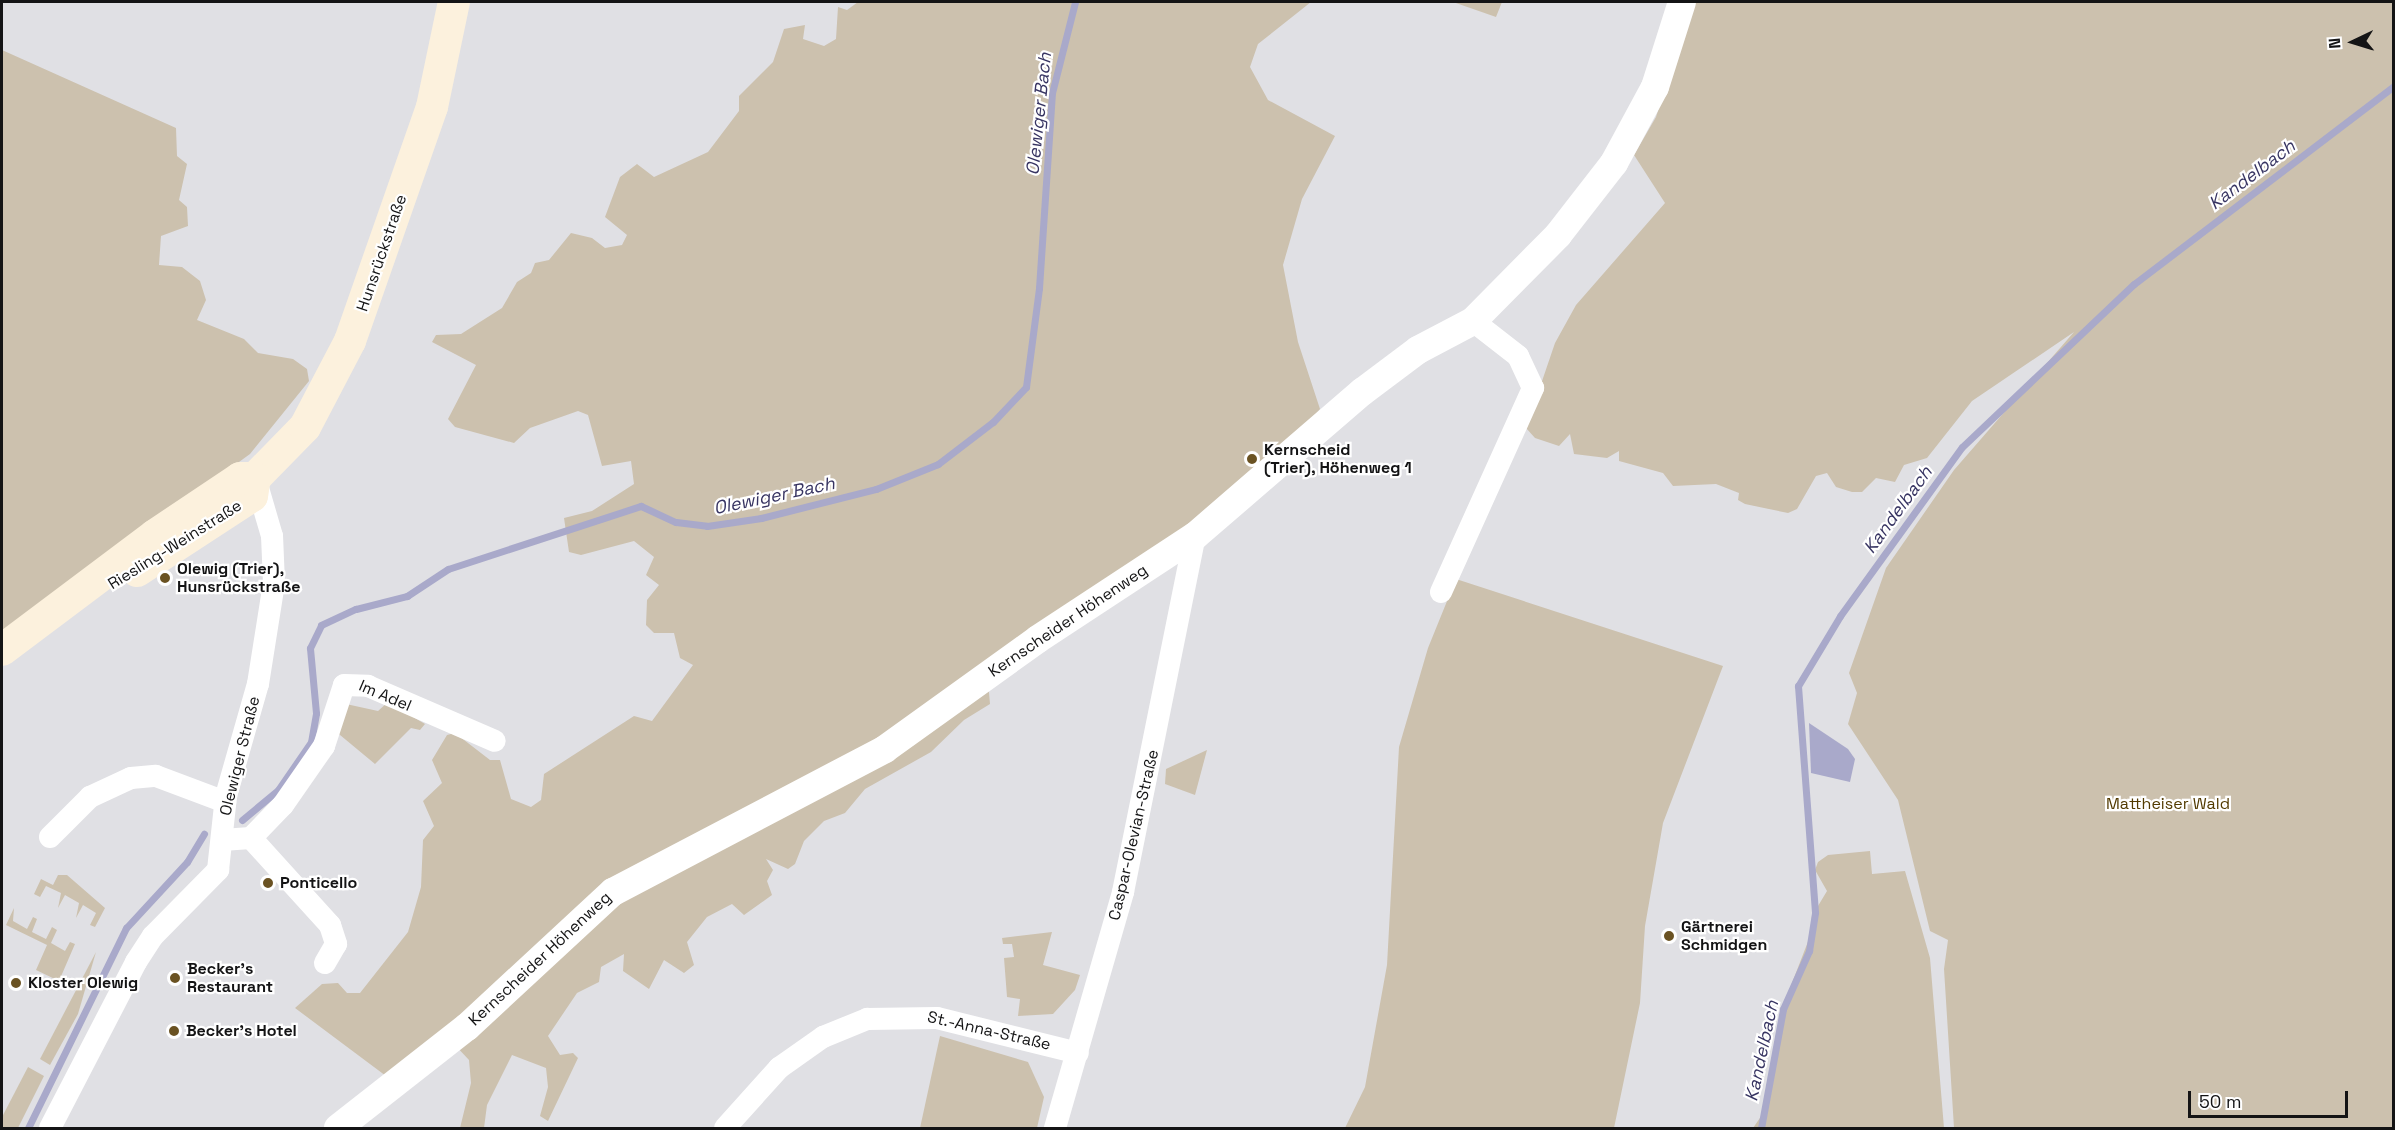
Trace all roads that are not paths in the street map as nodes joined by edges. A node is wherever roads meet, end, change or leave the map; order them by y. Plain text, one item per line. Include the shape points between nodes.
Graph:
1 (454, 2) edge
2 (1682, 2) edge
3 (1473, 321) junction
4 (255, 478) junction
5 (1195, 536) junction
6 (1442, 592) dead end
7 (2, 650) edge
8 (495, 741) dead end
9 (225, 802) junction
10 (50, 837) dead end
11 (250, 838) junction
12 (222, 840) junction
13 (325, 963) dead end
14 (1078, 1053) junction
15 (50, 1128) edge
16 (338, 1128) edge
17 (725, 1128) edge
18 (1055, 1128) edge

1 - 4 main road, Hunsrückstraße via 432,107 350,341 305,427
2 - 3 street, Kernscheider Höhenweg via 1655,87 1614,163 1558,236
3 - 5 street, Kernscheider Höhenweg via 1418,350 1362,392
3 - 6 street via 1518,356 1533,388
4 - 7 main road, Riesling-Weinstraße via 252,496 211,526
4 - 9 street, Olewiger Straße via 272,536 274,583 258,684
5 - 14 street, Caspar-Olevian-Straße via 1123,892
5 - 16 street, Kernscheider Höhenweg via 1038,639 885,749 613,891 468,1027
8 - 11 street, Im Adel via 368,686 344,685 312,768
9 - 10 street via 156,776 131,778 90,797
9 - 12 street, Olewiger Straße
11 - 12 street
11 - 13 street via 330,925 336,944
12 - 15 street, Olewiger Straße via 214,876 161,928 136,962
14 - 17 street, St.-Anna-Straße via 937,1018 867,1018 823,1037 779,1068
14 - 18 street, Caspar-Olevian-Straße

